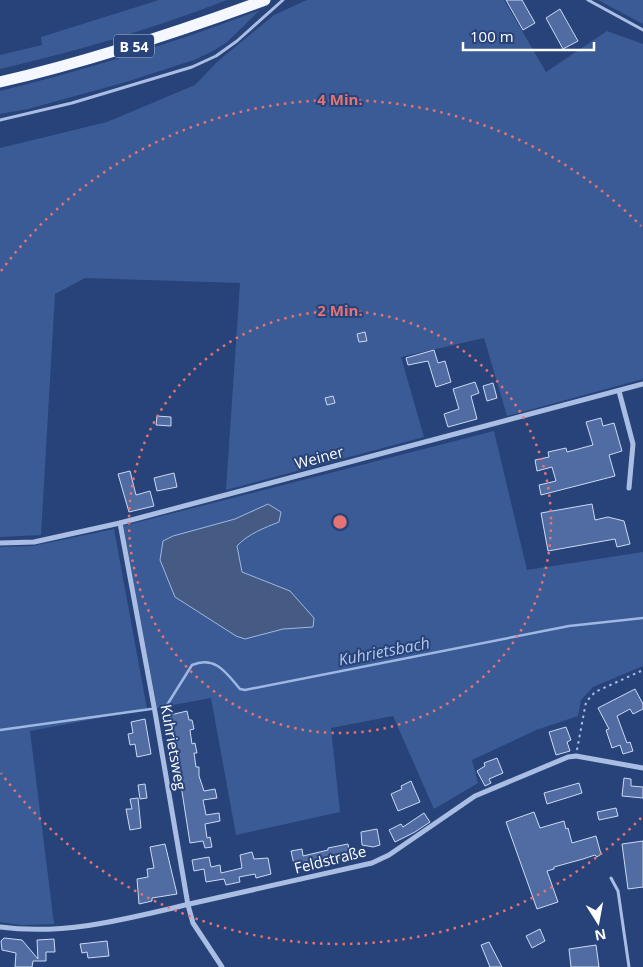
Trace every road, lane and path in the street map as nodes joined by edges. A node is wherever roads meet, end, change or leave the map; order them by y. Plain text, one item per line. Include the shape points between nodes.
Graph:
1 (265, 0) edge
2 (283, 0) edge
3 (588, 0) edge
4 (643, 30) edge
5 (0, 82) edge
6 (0, 120) edge
7 (643, 384) edge
8 (619, 391) junction
9 (629, 488) dead end
10 (120, 523) junction
11 (0, 543) edge
12 (641, 671) dead end
13 (576, 756) junction
14 (643, 768) edge
15 (610, 878) dead end
16 (188, 905) junction
17 (0, 927) edge
18 (222, 967) edge
19 (628, 967) edge

1 - 5 highway, B 54 via 106,55
2 - 6 lane via 237,41 192,67 72,104
3 - 4 lane
7 - 8 street, Weiner
8 - 9 street via 633,444
8 - 10 street, Weiner
10 - 11 street, Weiner via 34,542
10 - 16 street, Kuhrietsweg
12 - 13 path via 595,692 586,702
13 - 14 street, Feldstraße
13 - 16 street, Feldstraße via 476,796 372,863
15 - 19 lane via 618,891
16 - 17 street, Feldstraße via 92,926 38,930
16 - 18 street, Kuhrietsweg via 193,923

